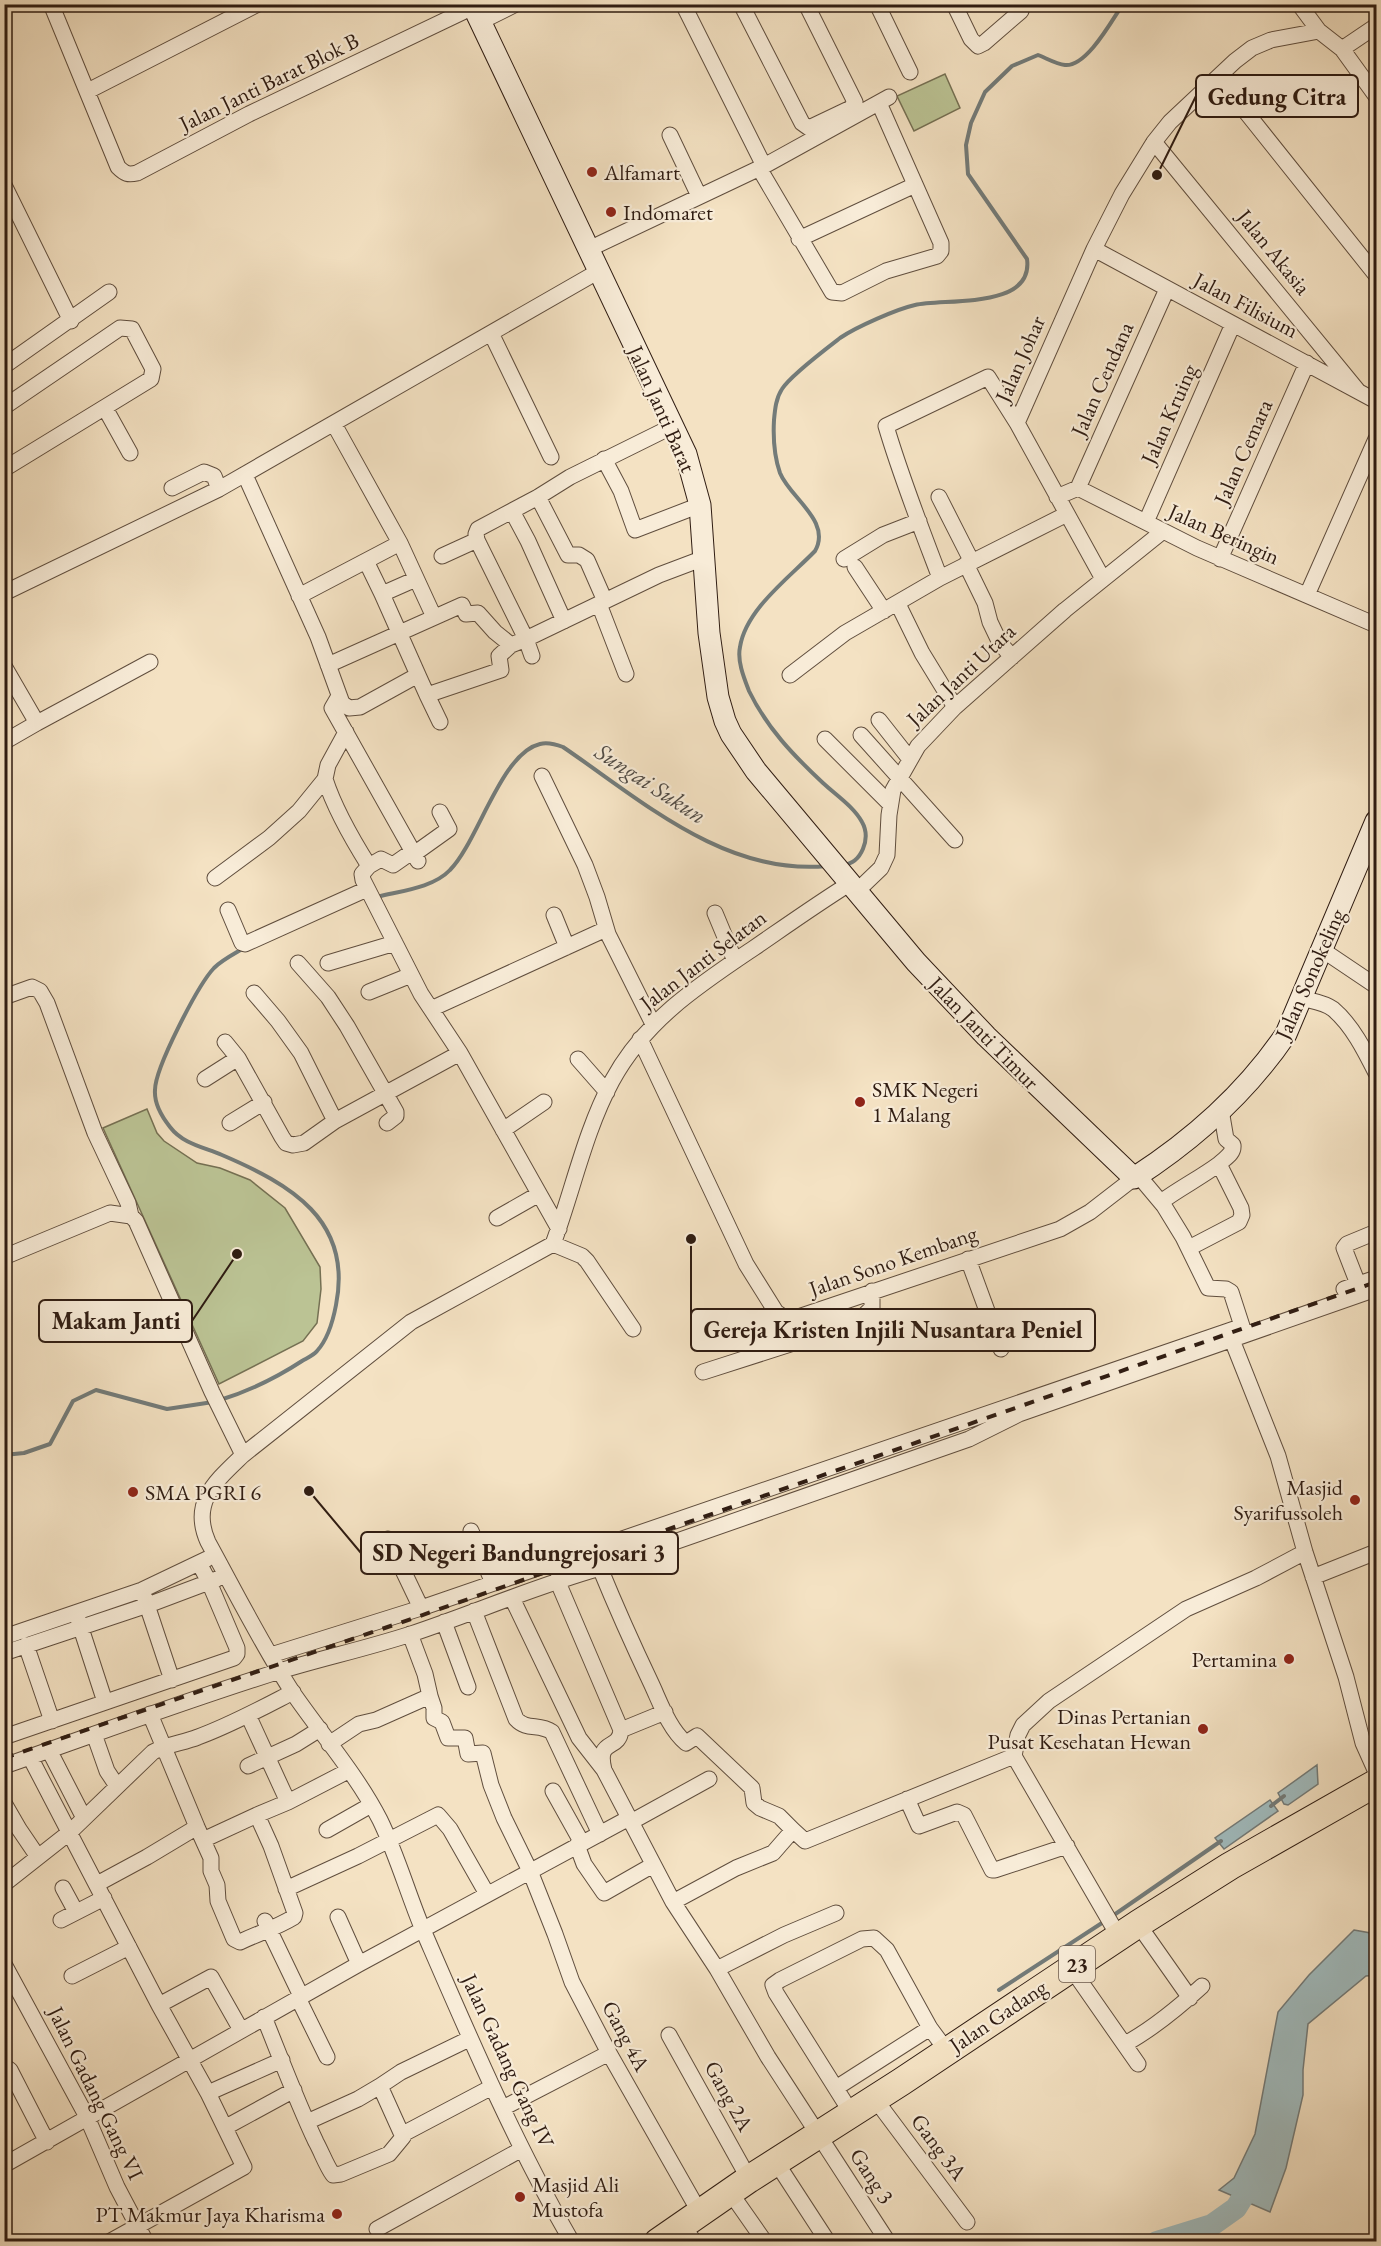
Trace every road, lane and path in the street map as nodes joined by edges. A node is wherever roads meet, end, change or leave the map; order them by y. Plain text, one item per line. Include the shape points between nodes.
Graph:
1 (258, 4) edge
2 (516, 4) edge
3 (683, 4) edge
4 (741, 4) edge
5 (806, 4) edge
6 (877, 4) edge
7 (954, 4) edge
8 (1023, 4) edge
9 (1299, 4) edge
10 (51, 5) edge
11 (475, 11) edge
12 (1377, 26) edge
13 (1319, 31) junction
14 (1342, 49) junction
15 (910, 72) dead end
16 (1218, 77) junction
17 (88, 91) junction
18 (1377, 96) edge
19 (670, 135) dead end
20 (1154, 142) junction
21 (762, 167) junction
22 (4, 185) edge
23 (915, 185) junction
24 (699, 196) junction
25 (800, 239) junction
26 (589, 249) junction
27 (1094, 249) junction
28 (599, 271) junction
29 (1377, 275) edge
30 (1167, 289) junction
31 (109, 292) dead end
32 (71, 321) junction
33 (1233, 324) junction
34 (491, 333) junction
35 (1307, 363) junction
36 (4, 366) edge
37 (1359, 391) junction
38 (1377, 401) edge
39 (4, 407) edge
40 (105, 408) junction
41 (1017, 423) junction
42 (334, 424) junction
43 (673, 426) junction
44 (1377, 439) edge
45 (130, 453) dead end
46 (551, 457) dead end
47 (604, 459) junction
48 (4, 469) edge
49 (245, 475) junction
50 (172, 488) dead end
51 (1078, 488) junction
52 (219, 489) junction
53 (939, 496) dead end
54 (538, 497) junction
55 (1057, 497) junction
56 (700, 505) junction
57 (512, 511) junction
58 (1067, 514) junction
59 (919, 521) junction
60 (1146, 522) junction
61 (1162, 532) junction
62 (477, 540) junction
63 (400, 543) junction
64 (442, 556) dead end
65 (704, 558) junction
66 (1220, 559) junction
67 (366, 561) junction
68 (969, 563) junction
69 (940, 578) junction
70 (416, 579) junction
71 (1103, 579) junction
72 (4, 593) edge
73 (382, 594) junction
74 (1307, 595) junction
75 (299, 596) junction
76 (602, 602) junction
77 (891, 607) junction
78 (434, 617) junction
79 (564, 621) junction
80 (1377, 625) edge
81 (399, 633) junction
82 (519, 642) junction
83 (532, 656) dead end
84 (1012, 657) junction
85 (150, 662) dead end
86 (328, 665) junction
87 (4, 666) edge
88 (626, 674) dead end
89 (418, 675) junction
90 (790, 675) dead end
91 (427, 695) junction
92 (339, 696) junction
93 (955, 707) junction
94 (879, 720) dead end
95 (440, 722) dead end
96 (37, 723) junction
97 (346, 732) junction
98 (861, 735) dead end
99 (825, 739) dead end
100 (4, 742) edge
101 (909, 758) junction
102 (542, 776) dead end
103 (325, 779) junction
104 (899, 779) junction
105 (890, 804) junction
106 (440, 812) dead end
107 (1377, 821) edge
108 (955, 840) dead end
109 (415, 855) junction
110 (369, 866) junction
111 (215, 878) dead end
112 (850, 885) junction
113 (368, 890) junction
114 (228, 910) dead end
115 (715, 913) dead end
116 (554, 915) dead end
117 (606, 929) junction
118 (395, 943) junction
119 (567, 947) junction
120 (1322, 949) junction
121 (735, 961) junction
122 (298, 963) dead end
123 (328, 963) dead end
124 (411, 975) junction
125 (1377, 986) edge
126 (369, 992) dead end
127 (254, 993) dead end
128 (4, 997) edge
129 (1301, 998) junction
130 (431, 1009) junction
131 (653, 1024) junction
132 (640, 1039) junction
133 (225, 1042) dead end
134 (460, 1053) junction
135 (238, 1058) junction
136 (578, 1059) dead end
137 (1377, 1073) edge
138 (205, 1079) dead end
139 (607, 1092) junction
140 (386, 1093) junction
141 (264, 1102) junction
142 (544, 1102) dead end
143 (1221, 1110) junction
144 (335, 1121) junction
145 (230, 1123) dead end
146 (387, 1123) dead end
147 (503, 1130) junction
148 (1219, 1164) junction
149 (1136, 1177) junction
150 (539, 1194) junction
151 (1161, 1202) junction
152 (131, 1216) junction
153 (497, 1218) dead end
154 (1377, 1232) edge
155 (556, 1236) junction
156 (1189, 1248) junction
157 (4, 1257) edge
158 (968, 1259) junction
159 (1377, 1278) edge
160 (1358, 1284) junction
161 (1377, 1289) edge
162 (872, 1291) junction
163 (1242, 1326) junction
164 (633, 1329) dead end
165 (1232, 1340) junction
166 (1001, 1349) dead end
167 (702, 1372) dead end
168 (243, 1455) junction
169 (471, 1531) dead end
170 (388, 1539) dead end
171 (1305, 1552) junction
172 (1377, 1552) edge
173 (215, 1555) junction
174 (199, 1563) junction
175 (600, 1568) junction
176 (226, 1576) junction
177 (1313, 1577) junction
178 (557, 1580) junction
179 (209, 1581) junction
180 (493, 1582) junction
181 (142, 1590) junction
182 (512, 1598) junction
183 (148, 1605) junction
184 (421, 1608) junction
185 (474, 1611) junction
186 (79, 1620) junction
187 (444, 1622) junction
188 (410, 1634) junction
189 (4, 1637) edge
190 (26, 1645) junction
191 (4, 1653) edge
192 (271, 1655) junction
193 (280, 1671) junction
194 (172, 1680) junction
195 (468, 1687) dead end
196 (293, 1692) junction
197 (430, 1696) junction
198 (105, 1702) junction
199 (665, 1712) junction
200 (150, 1714) junction
201 (248, 1715) junction
202 (51, 1721) junction
203 (320, 1730) junction
204 (621, 1730) junction
205 (94, 1734) junction
206 (4, 1737) edge
207 (329, 1744) junction
208 (163, 1747) junction
209 (49, 1750) junction
210 (1014, 1756) junction
211 (30, 1757) junction
212 (268, 1757) junction
213 (248, 1766) dead end
214 (4, 1767) edge
215 (604, 1770) junction
216 (348, 1771) junction
217 (1377, 1772) edge
218 (709, 1779) dead end
219 (1377, 1783) edge
220 (117, 1786) junction
221 (553, 1791) dead end
222 (907, 1799) junction
223 (288, 1802) junction
224 (4, 1803) edge
225 (371, 1805) junction
226 (257, 1815) junction
227 (84, 1818) junction
228 (630, 1820) junction
229 (327, 1830) dead end
230 (793, 1830) junction
231 (70, 1832) junction
232 (200, 1833) junction
233 (600, 1834) junction
234 (388, 1840) junction
235 (579, 1844) junction
236 (1067, 1845) junction
237 (38, 1857) junction
238 (653, 1864) junction
239 (530, 1871) junction
240 (4, 1884) edge
241 (63, 1888) dead end
242 (286, 1889) junction
243 (100, 1891) junction
244 (487, 1894) junction
245 (673, 1902) junction
246 (76, 1912) junction
247 (836, 1913) dead end
248 (338, 1917) dead end
249 (61, 1920) dead end
250 (267, 1925) junction
251 (1119, 1925) junction
252 (423, 1929) junction
253 (129, 1947) junction
254 (4, 1964) edge
255 (359, 1964) junction
256 (1071, 1968) junction
257 (717, 1970) junction
258 (72, 1976) dead end
259 (1202, 1986) dead end
260 (300, 1997) junction
261 (1190, 1998) junction
262 (159, 2005) junction
263 (264, 2017) junction
264 (930, 2028) junction
265 (241, 2030) junction
266 (669, 2035) dead end
267 (470, 2038) junction
268 (1125, 2044) junction
269 (947, 2051) junction
270 (609, 2054) junction
271 (885, 2056) junction
272 (327, 2057) dead end
273 (190, 2060) junction
274 (282, 2060) junction
275 (1138, 2064) dead end
276 (4, 2066) edge
277 (901, 2082) junction
278 (380, 2086) junction
279 (492, 2087) junction
280 (836, 2088) junction
281 (294, 2090) junction
282 (208, 2093) junction
283 (875, 2098) junction
284 (503, 2108) junction
285 (852, 2114) junction
286 (87, 2117) junction
287 (307, 2122) junction
288 (226, 2127) junction
289 (403, 2134) junction
290 (818, 2134) junction
291 (47, 2142) junction
292 (522, 2149) junction
293 (776, 2162) junction
294 (4, 2165) edge
295 (740, 2186) junction
296 (967, 2222) dead end
297 (138, 2225) junction
298 (692, 2227) edge
299 (377, 2229) dead end
300 (109, 2241) edge
301 (146, 2241) edge
302 (572, 2241) edge
303 (658, 2241) edge
304 (765, 2241) edge
305 (828, 2241) edge
306 (888, 2241) edge

1 - 17 street
2 - 11 street, Jalan Janti Barat Blok B
3 - 21 street
4 - 5 street via 802,123 809,128 851,108 855,102
6 - 15 street
7 - 8 street via 978,46 1021,11
9 - 13 street
10 - 17 street
11 - 17 street, Jalan Janti Barat Blok B via 249,114 137,173 124,173 118,168
11 - 26 street, Jalan Janti Barat
12 - 14 street
13 - 14 street
13 - 16 street, Jalan Johar via 1271,40 1252,48
14 - 18 street
16 - 20 street, Jalan Johar
16 - 29 street
19 - 24 street
20 - 27 street, Jalan Johar
20 - 37 street, Jalan Akasia
21 - 23 street via 884,100
21 - 24 street
21 - 25 street
22 - 32 street
23 - 25 street
23 - 25 street via 941,243 937,256 886,271 836,293 829,289
24 - 26 street
26 - 28 street, Jalan Janti Barat
27 - 30 street, Jalan Filisium
27 - 41 street, Jalan Johar
28 - 34 street
28 - 43 street, Jalan Janti Barat
30 - 33 street, Jalan Filisium
30 - 51 street, Jalan Cendana
31 - 32 street
32 - 36 street
33 - 35 street, Jalan Filisium
33 - 60 street, Jalan Kruing
34 - 42 street
34 - 46 street
35 - 37 street, Jalan Filisium
35 - 66 street, Jalan Cemara
37 - 38 street, Jalan Filisium
39 - 40 street via 114,331 132,329 154,374
40 - 45 street
40 - 48 street
41 - 55 street, Jalan Johar
41 - 59 street via 988,377 886,426
42 - 49 street
42 - 63 street
43 - 47 street
43 - 56 street, Jalan Janti Barat via 689,462
44 - 74 street
47 - 54 street
47 - 56 street via 635,530
49 - 52 street
49 - 75 street
50 - 52 street via 204,472 214,476
51 - 55 street
51 - 60 street, Jalan Beringin
52 - 72 street
53 - 68 street
54 - 57 street
54 - 76 street via 568,555 587,560
55 - 58 street, Jalan Johar
56 - 65 street, Jalan Janti Barat
57 - 62 street via 478,530
57 - 79 street
58 - 68 street
58 - 71 street, Jalan Johar
59 - 69 street
59 - 77 street via 883,535 850,563
60 - 61 street, Jalan Beringin
61 - 66 street, Jalan Beringin
61 - 71 street, Jalan Janti Utara
62 - 64 street
62 - 82 street
63 - 67 street
63 - 70 street
65 - 76 street
65 - 112 street, Jalan Janti Barat via 715,683 725,721 756,771
66 - 74 street, Jalan Beringin
67 - 73 street
67 - 75 street
68 - 69 street
68 - 84 street via 990,622
69 - 77 street
70 - 73 street
70 - 78 street
71 - 84 street, Jalan Janti Utara
73 - 81 street
74 - 80 street, Jalan Beringin
75 - 86 street
76 - 79 street
76 - 88 street
77 - 90 street via 845,633
77 - 93 street
78 - 81 street
78 - 82 street via 462,605 466,614 478,613 495,632
79 - 82 street
81 - 86 street
81 - 89 street
82 - 83 street
82 - 91 street via 499,656 501,670
84 - 93 street, Jalan Janti Utara
85 - 96 street
86 - 92 street
87 - 96 street
89 - 91 street
89 - 92 street via 360,707 349,708
91 - 95 street
92 - 97 street via 332,708
93 - 101 street, Jalan Janti Utara
94 - 101 street
96 - 100 street
97 - 103 street
97 - 109 street
98 - 104 street
99 - 105 street
101 - 104 street, Jalan Janti Utara
102 - 117 street via 585,865
103 - 110 street via 347,830
103 - 111 street via 299,811 269,838
104 - 105 street, Jalan Janti Utara
104 - 108 street
105 - 112 street, Jalan Janti Utara via 887,855 880,868
106 - 109 street via 452,835
107 - 120 street, Jalan Sonokeling
109 - 110 street via 393,865 381,859
110 - 113 street via 362,874
112 - 121 street, Jalan Janti Selatan
112 - 149 street, Jalan Janti Timur via 986,1036
113 - 114 street via 245,944
113 - 118 street
115 - 121 street
116 - 119 street
117 - 119 street
117 - 131 street
118 - 123 street
118 - 124 street
119 - 130 street
120 - 125 street
120 - 129 street, Jalan Sonokeling
121 - 131 street, Jalan Janti Selatan
122 - 140 street via 328,997
124 - 126 street
124 - 130 street
127 - 144 street via 301,1053
128 - 152 street via 32,987 40,991 47,1003
129 - 137 street via 1332,1009 1354,1035
129 - 143 street, Jalan Sonokeling via 1286,1034 1269,1058
130 - 134 street
131 - 132 street, Jalan Janti Selatan
132 - 139 street, Jalan Janti Selatan
132 - 162 street, Jalan Sono Kembang via 746,1264 776,1312 786,1319 795,1318
133 - 135 street
134 - 140 street
134 - 147 street
135 - 138 street
135 - 141 street
136 - 139 street
139 - 155 street, Jalan Janti Selatan
140 - 144 street
140 - 146 street via 397,1114
141 - 144 street via 282,1137 292,1145 304,1143
141 - 145 street
142 - 147 street
143 - 148 street via 1226,1139 1233,1148
143 - 149 street, Jalan Sonokeling
147 - 150 street
148 - 151 street
148 - 156 street via 1242,1215 1239,1222
149 - 151 street
149 - 158 street, Jalan Sono Kembang via 1078,1220
150 - 153 street
150 - 155 street
151 - 156 street
152 - 157 street via 110,1213
152 - 168 street
154 - 160 street via 1344,1248
155 - 164 street via 587,1262
155 - 168 street, Jalan Gadang Gang IV via 411,1322
156 - 163 street via 1208,1288 1231,1292
158 - 162 street, Jalan Sono Kembang
158 - 166 street
159 - 160 street
160 - 163 street
161 - 165 street
162 - 167 street via 872,1308 856,1323
163 - 180 street
165 - 171 street via 1278,1456
165 - 175 street
168 - 173 street, Jalan Gadang Gang IV via 220,1476 202,1508 203,1532
169 - 180 street
170 - 184 street
171 - 177 street
171 - 210 street via 1186,1609 1049,1701 1023,1725
172 - 177 street
173 - 174 street
173 - 176 street, Jalan Gadang Gang IV
174 - 179 street
174 - 181 street
175 - 178 street
175 - 199 street
176 - 179 street
176 - 192 street, Jalan Gadang Gang IV
177 - 217 street via 1363,1743
178 - 182 street
178 - 204 street
179 - 183 street
179 - 194 street via 237,1654 231,1661
180 - 184 street
181 - 183 street
181 - 186 street
182 - 185 street
182 - 215 street, Gang 3 via 579,1738
183 - 186 street
183 - 194 street
184 - 192 street
185 - 187 street
185 - 233 street via 516,1719 524,1726 552,1732
186 - 189 street
186 - 190 street
186 - 198 street
187 - 188 street
187 - 195 street
188 - 193 street
188 - 197 street
190 - 191 street
190 - 202 street
192 - 193 street, Jalan Gadang Gang IV
193 - 196 street, Jalan Gadang Gang IV
193 - 200 street
194 - 198 street
196 - 201 street
196 - 203 street, Jalan Gadang Gang IV
197 - 207 street via 359,1724
197 - 239 street, Gang 4A via 434,1718 442,1722 448,1738 465,1738 468,1754 484,1754 499,1807
198 - 202 street
199 - 204 street
199 - 230 street via 679,1737 686,1743 697,1736 752,1788 754,1803 778,1815
200 - 205 street
200 - 208 street
201 - 208 street via 196,1738
201 - 212 street
202 - 206 street
203 - 207 street, Jalan Gadang Gang IV
203 - 212 street
204 - 215 street via 601,1754
205 - 209 street
205 - 220 street
207 - 216 street, Jalan Gadang Gang IV
208 - 220 street
208 - 232 street
209 - 211 street
209 - 227 street
210 - 222 street
210 - 236 street
211 - 214 street
211 - 231 street
212 - 213 street
212 - 223 street
215 - 228 street, Gang 3
216 - 223 street
216 - 225 street, Jalan Gadang Gang IV
218 - 228 street
219 - 251 highway, Jalan Gadang / 23
220 - 227 street
221 - 235 street
222 - 230 street via 805,1841
222 - 236 street via 919,1826 957,1812 964,1815 992,1870
223 - 226 street
224 - 237 street
225 - 229 street
225 - 234 street, Jalan Gadang Gang IV
226 - 232 street
226 - 242 street
227 - 231 street
228 - 233 street
228 - 238 street, Gang 3
230 - 245 street via 773,1853
231 - 237 street
231 - 243 street
232 - 243 street via 147,1857
232 - 250 street via 211,1858 218,1901 234,1939 240,1942
233 - 235 street
234 - 242 street
234 - 244 street via 434,1815 442,1817
234 - 252 street, Jalan Gadang Gang IV
235 - 238 street via 584,1864 604,1893
235 - 239 street
236 - 251 street
237 - 240 street
238 - 245 street, Gang 3
239 - 244 street
239 - 270 street, Gang 4A via 572,1982
241 - 246 street
242 - 250 street via 295,1916 276,1928
243 - 246 street
243 - 253 street
244 - 252 street
245 - 257 street, Gang 3
246 - 249 street
247 - 257 street
248 - 255 street
250 - 260 street
251 - 256 highway, Jalan Gadang / 23
251 - 261 street
252 - 255 street
252 - 267 street, Jalan Gadang Gang IV
253 - 258 street
253 - 262 street
254 - 286 street, Jalan Gadang Gang VI
255 - 260 street
256 - 268 street
256 - 269 highway, Jalan Gadang / 23
257 - 290 street, Gang 3
259 - 261 street
260 - 263 street
260 - 272 street
261 - 268 street
262 - 265 street via 208,1972
262 - 273 street
263 - 265 street
263 - 274 street
264 - 269 street
264 - 271 street
264 - 280 street via 887,1950 874,1938 862,1939 780,1980 773,1985 776,1993
265 - 273 street
266 - 295 street, Gang 2A
267 - 278 street
267 - 279 street, Jalan Gadang Gang IV
268 - 275 street
269 - 277 highway, Jalan Gadang / 23
270 - 284 street
270 - 298 street, Gang 4A
271 - 277 street
271 - 280 street
273 - 282 street
273 - 286 street
274 - 281 street
274 - 282 street
276 - 291 street via 10,2070
277 - 283 highway, Jalan Gadang / 23
278 - 287 street
278 - 289 street
279 - 284 street, Jalan Gadang Gang IV
279 - 289 street
280 - 285 street
281 - 287 street
281 - 288 street
282 - 288 street
283 - 285 highway, Jalan Gadang / 23
283 - 296 street, Gang 3A
284 - 292 street, Jalan Gadang Gang IV
285 - 290 highway, Jalan Gadang / 23
286 - 291 street
286 - 297 street, Jalan Gadang Gang VI
287 - 289 street via 335,2176 389,2154
288 - 297 street via 244,2168
290 - 293 highway, Jalan Gadang / 23
290 - 306 street, Gang 3
291 - 294 street
292 - 299 street
292 - 302 street, Jalan Gadang Gang IV
293 - 295 highway, Jalan Gadang / 23
293 - 305 street
295 - 298 highway, Jalan Gadang / 23
295 - 304 street, Gang 2A
297 - 300 street
297 - 301 street, Jalan Gadang Gang VI
298 - 303 highway, Jalan Gadang / 23

